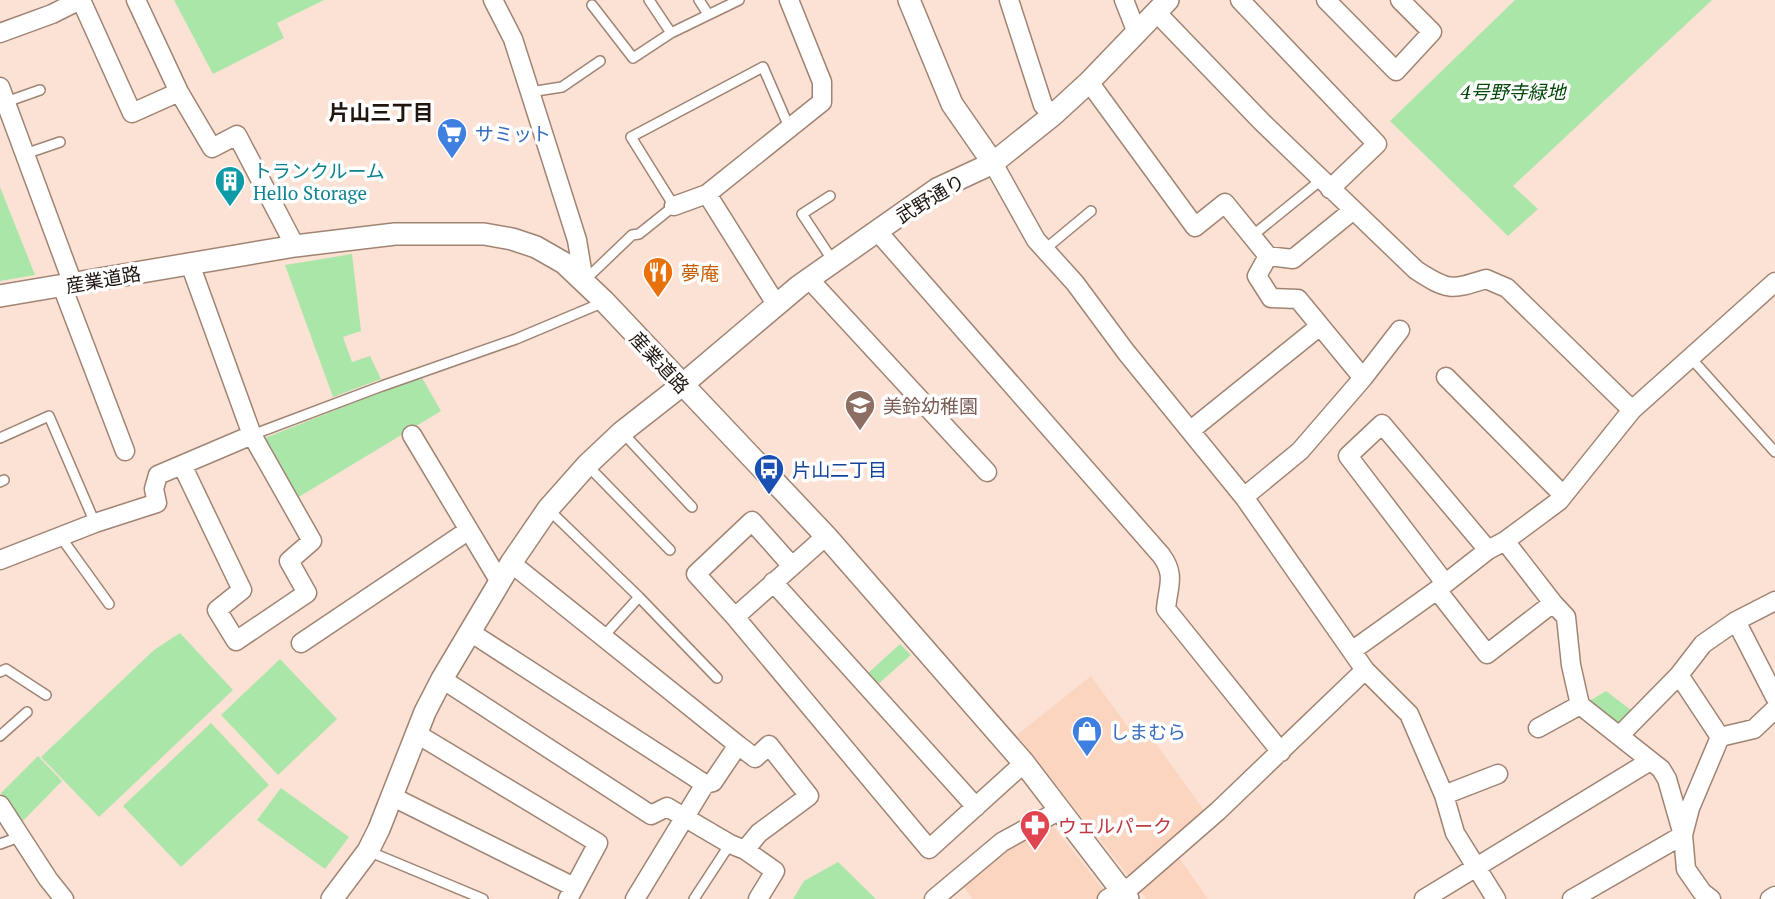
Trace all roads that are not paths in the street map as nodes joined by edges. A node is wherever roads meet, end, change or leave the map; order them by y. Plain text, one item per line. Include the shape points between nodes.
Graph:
1 (81, 0) edge
2 (136, 0) edge
3 (493, 0) edge
4 (649, 0) edge
5 (699, 0) edge
6 (739, 0) edge
7 (789, 0) edge
8 (909, 0) edge
9 (1009, 0) edge
10 (1124, 0) edge
11 (1240, 0) edge
12 (1326, 0) edge
13 (1399, 0) edge
14 (592, 5) dead end
15 (1162, 6) edge
16 (708, 15) junction
17 (0, 33) edge
18 (671, 33) junction
19 (1137, 33) junction
20 (600, 61) dead end
21 (1089, 82) junction
22 (40, 90) dead end
23 (179, 92) junction
24 (530, 92) junction
25 (3, 95) edge
26 (1053, 115) junction
27 (789, 127) junction
28 (60, 142) dead end
29 (25, 154) junction
30 (993, 163) junction
31 (1325, 184) junction
32 (707, 194) junction
33 (830, 196) dead end
34 (674, 206) junction
35 (1091, 211) dead end
36 (1352, 211) junction
37 (878, 232) junction
38 (1252, 236) junction
39 (295, 246) junction
40 (1044, 251) junction
41 (1268, 256) junction
42 (834, 262) junction
43 (190, 264) junction
44 (809, 279) junction
45 (584, 282) junction
46 (1775, 282) edge
47 (68, 285) junction
48 (0, 296) edge
49 (604, 302) junction
50 (776, 304) junction
51 (1320, 326) junction
52 (1400, 330) dead end
53 (1690, 357) junction
54 (1446, 377) dead end
55 (1363, 378) junction
56 (682, 385) junction
57 (1632, 410) junction
58 (1191, 430) junction
59 (622, 432) junction
60 (252, 435) junction
61 (412, 435) dead end
62 (0, 438) edge
63 (125, 451) dead end
64 (1775, 452) edge
65 (182, 465) junction
66 (587, 465) junction
67 (987, 472) dead end
68 (1563, 495) junction
69 (1244, 497) junction
70 (692, 507) dead end
71 (548, 509) junction
72 (95, 523) junction
73 (469, 530) junction
74 (60, 536) junction
75 (826, 536) junction
76 (1506, 541) junction
77 (670, 550) dead end
78 (1488, 550) junction
79 (0, 561) edge
80 (511, 563) junction
81 (791, 565) junction
82 (500, 582) junction
83 (773, 582) junction
84 (1441, 586) junction
85 (639, 597) junction
86 (1775, 601) edge
87 (1553, 603) junction
88 (109, 604) dead end
89 (735, 617) junction
90 (1736, 621) junction
91 (470, 632) junction
92 (603, 638) junction
93 (301, 643) dead end
94 (1353, 650) junction
95 (1365, 670) junction
96 (0, 672) edge
97 (1679, 675) junction
98 (717, 678) dead end
99 (442, 679) junction
100 (47, 695) dead end
101 (1775, 697) edge
102 (1580, 705) junction
103 (1775, 709) edge
104 (27, 712) dead end
105 (1538, 728) dead end
106 (417, 734) junction
107 (1620, 735) junction
108 (0, 736) edge
109 (1720, 737) junction
110 (738, 745) junction
111 (1281, 752) junction
112 (1650, 761) junction
113 (1024, 764) junction
114 (1498, 774) dead end
115 (705, 783) junction
116 (1444, 795) junction
117 (393, 797) junction
118 (0, 805) edge
119 (976, 807) junction
120 (1060, 810) junction
121 (685, 819) junction
122 (1683, 835) junction
123 (19, 837) junction
124 (0, 844) edge
125 (737, 847) junction
126 (368, 851) junction
127 (1475, 866) junction
128 (571, 893) edge
129 (1775, 895) edge
130 (1119, 896) edge
131 (338, 898) edge
132 (64, 899) edge
133 (483, 899) edge
134 (635, 899) edge
135 (694, 899) edge
136 (758, 899) edge
137 (934, 899) edge
138 (1424, 899) edge
139 (1496, 899) edge
140 (1572, 899) edge
141 (1711, 899) edge
142 (1770, 899) edge

1 - 17 street
1 - 23 street via 132,113
2 - 23 street
3 - 24 street via 513,39
4 - 18 lane
5 - 16 lane
6 - 16 lane
7 - 27 street via 822,82 822,102
8 - 30 street via 952,104
9 - 26 street via 1043,105
10 - 19 street
11 - 31 street via 1377,144
12 - 13 street via 1396,71 1432,33
14 - 18 lane via 633,58
15 - 19 street, 武野通り
15 - 31 street
16 - 18 lane
19 - 21 street, 武野通り
20 - 24 lane via 562,87
21 - 26 street, 武野通り
21 - 38 street via 1195,227 1225,203
22 - 25 lane
23 - 39 street via 212,148 237,135
24 - 45 street via 578,240
25 - 29 street
26 - 30 street, 武野通り
27 - 32 street
27 - 34 lane via 764,67 631,137
28 - 29 lane
29 - 47 street
30 - 37 street, 武野通り via 937,189
30 - 40 street
31 - 36 street
31 - 38 lane
32 - 34 street
32 - 50 street
33 - 42 lane via 802,214
34 - 45 lane via 632,235
35 - 40 lane
36 - 41 street via 1293,259
36 - 57 street via 1430,279 1454,289 1486,279 1507,288
37 - 42 street, 武野通り
37 - 111 street via 1161,555 1171,575 1166,609
38 - 41 street
39 - 43 street, 産業道路
39 - 45 street, 産業道路 via 395,234 484,234 536,247 564,263
40 - 58 street via 1075,283
41 - 51 street via 1257,276 1262,287 1271,298 1298,299
42 - 44 street, 武野通り
43 - 47 street, 産業道路
43 - 60 street
44 - 50 street, 武野通り
44 - 67 street
45 - 49 street, 産業道路
46 - 53 street
47 - 48 street, 産業道路
47 - 63 street
49 - 56 street, 産業道路
49 - 60 lane via 516,339
50 - 56 street, 武野通り
51 - 55 street
51 - 58 street
52 - 55 street
53 - 57 street
53 - 64 lane
54 - 68 street
55 - 69 street via 1300,451
56 - 59 street, 武野通り
56 - 75 street, 産業道路
57 - 68 street
58 - 69 street
59 - 66 street, 武野通り
59 - 70 lane
60 - 65 street
60 - 65 street via 312,541 289,561 307,593 236,641 217,610 242,590
61 - 73 street
62 - 72 lane via 49,416
65 - 72 street via 158,475 156,503
66 - 71 street, 武野通り
66 - 77 lane
68 - 76 street
69 - 94 street
71 - 80 street, 武野通り
71 - 85 lane
72 - 74 street
73 - 82 street
73 - 93 street
74 - 79 street
74 - 88 lane
75 - 81 street
75 - 113 street, 産業道路
76 - 78 street
76 - 87 street
78 - 84 street
78 - 84 street via 1382,424 1348,456
80 - 82 street, 武野通り
80 - 92 street
81 - 83 street
81 - 89 street via 752,521 696,574
82 - 91 street, 武野通り
83 - 89 street
83 - 119 street
84 - 87 street via 1487,654
84 - 94 street
85 - 92 lane
85 - 98 lane
86 - 90 street
87 - 102 street via 1566,617
89 - 119 street via 929,849
90 - 97 street via 1703,644
90 - 101 street
91 - 99 street, 武野通り
91 - 115 street
92 - 110 street
94 - 95 street
95 - 111 street
95 - 116 street via 1409,714
96 - 100 lane via 6,669
97 - 107 street
97 - 109 street
99 - 106 street, 武野通り
99 - 121 street via 651,815 667,807
102 - 105 street
102 - 107 street
103 - 109 street via 1754,729
104 - 108 lane
106 - 117 street, 武野通り
106 - 128 street via 598,843
107 - 112 street
109 - 122 street
110 - 115 street via 713,782
110 - 125 street via 755,758 769,745 809,796
111 - 130 street
112 - 122 street via 1667,779
112 - 127 street
113 - 119 street
113 - 120 street, 産業道路
114 - 116 street
115 - 121 street
116 - 127 street via 1455,833
117 - 126 street, 武野通り
117 - 128 street
118 - 123 street
120 - 130 street, 産業道路
120 - 137 street via 1002,842
121 - 125 street
121 - 134 street
122 - 140 street
122 - 141 street via 1686,869
123 - 124 lane
123 - 132 street
125 - 135 lane
125 - 136 street via 775,871
126 - 131 street, 武野通り
126 - 133 lane
127 - 138 street
127 - 139 street
129 - 142 street

